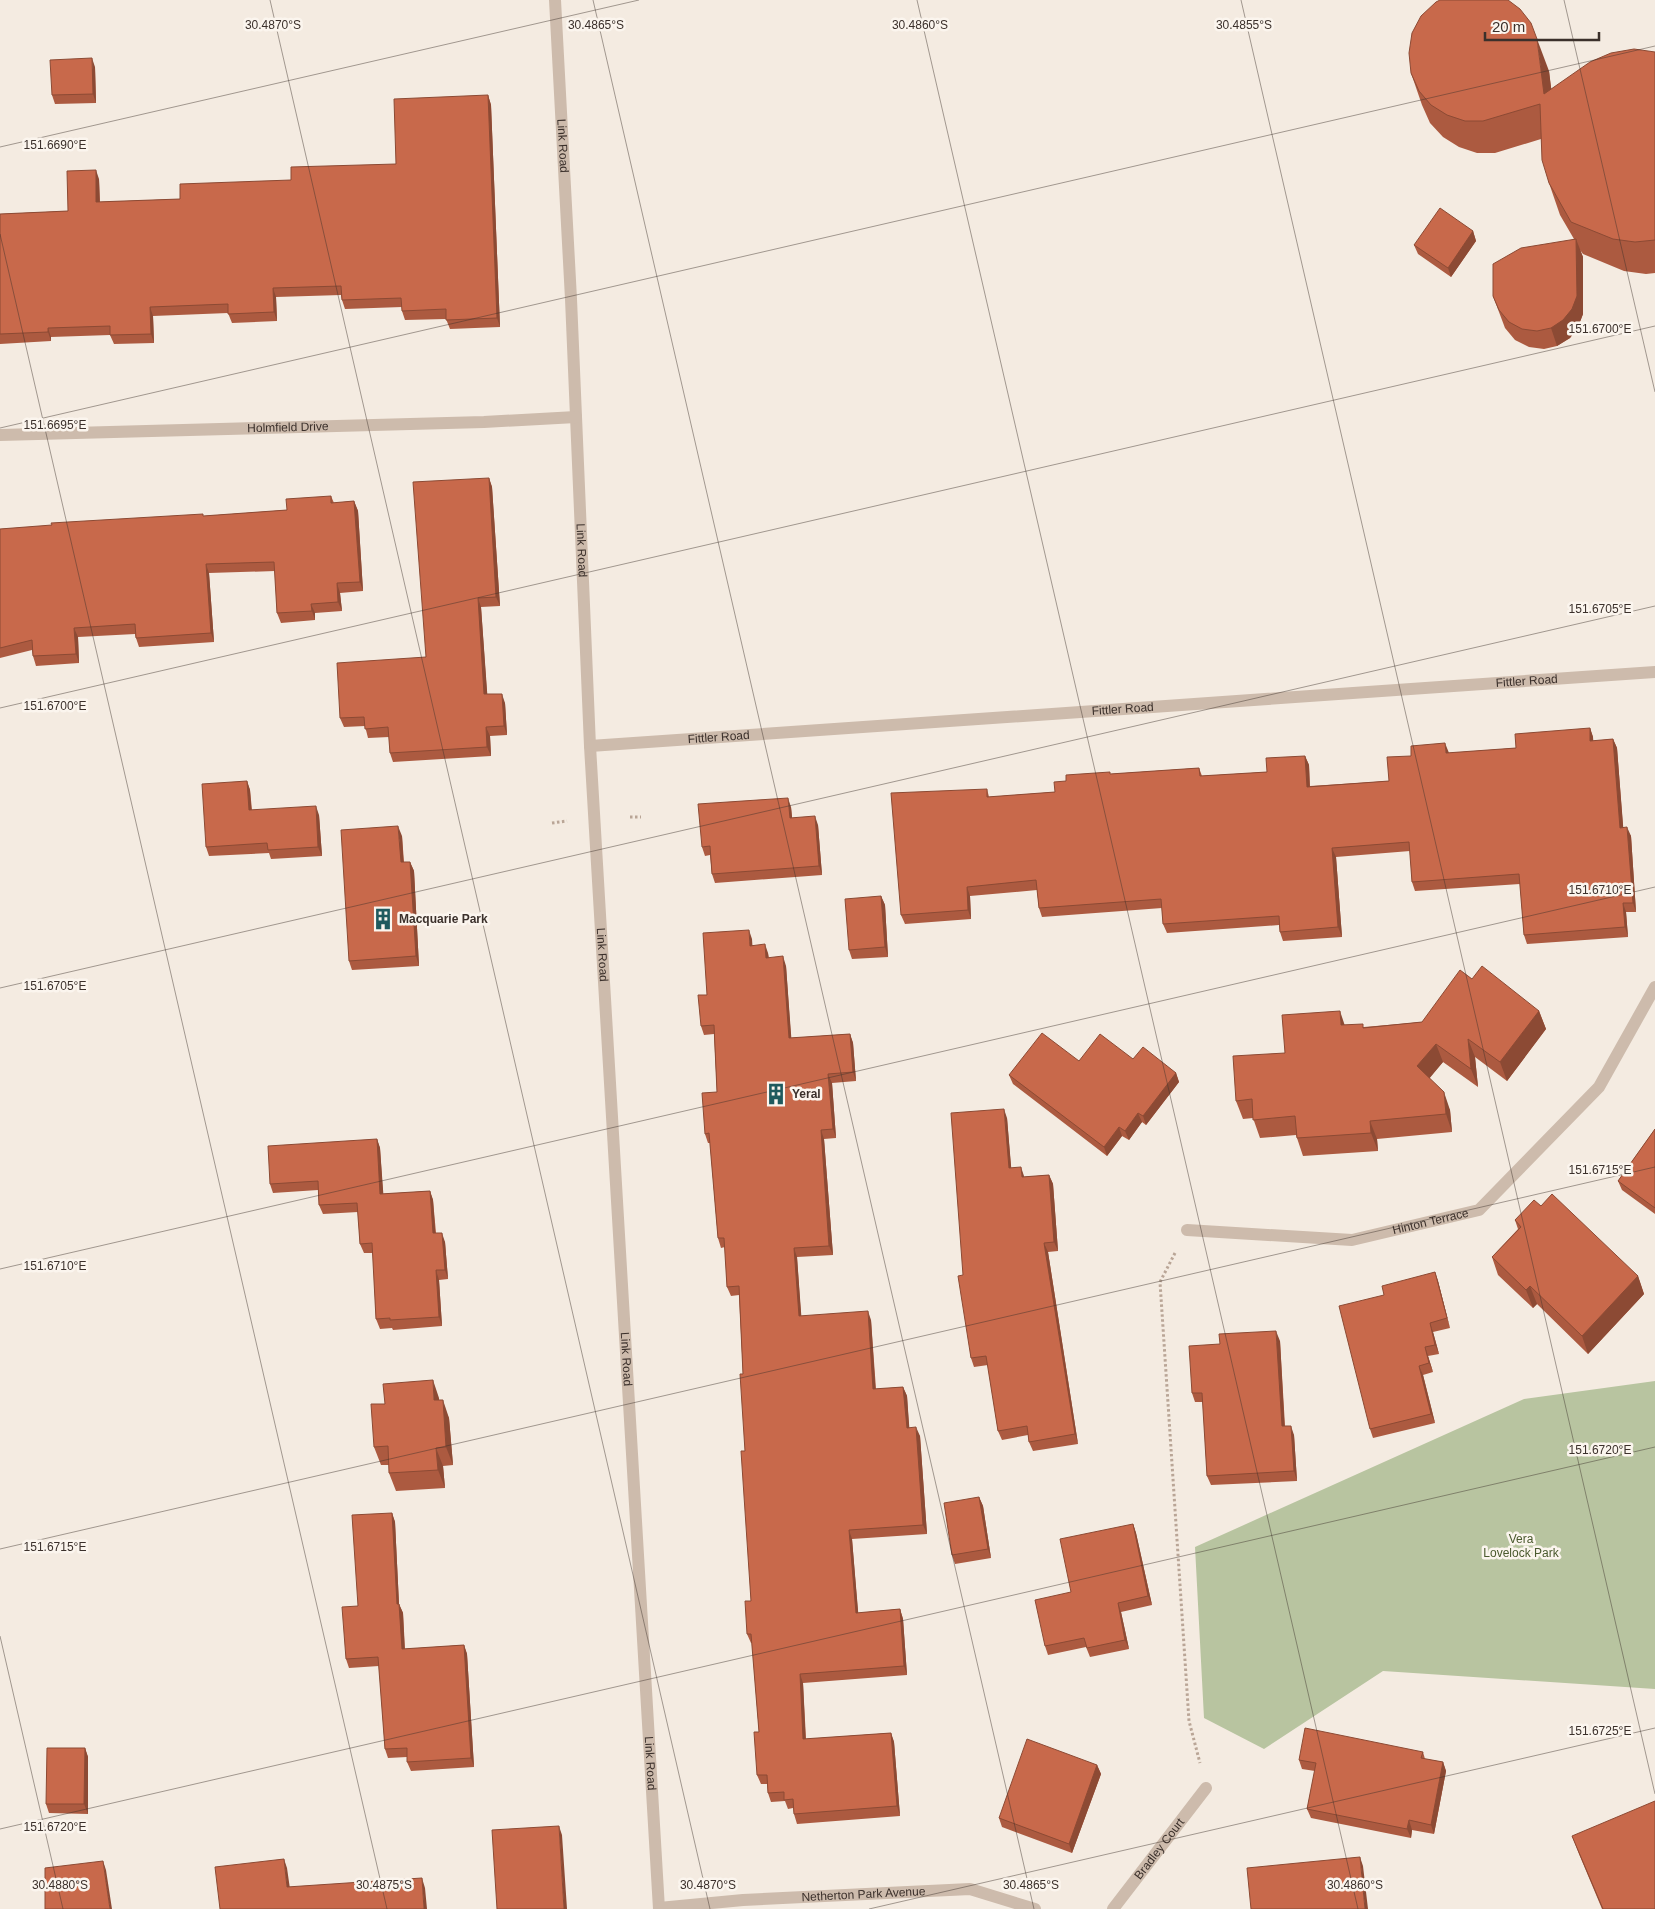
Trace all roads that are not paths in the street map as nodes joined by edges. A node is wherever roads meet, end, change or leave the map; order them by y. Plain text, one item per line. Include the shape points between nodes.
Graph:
1 (555, 0) edge
2 (576, 416) junction
3 (0, 435) edge
4 (1655, 672) edge
5 (590, 746) junction
6 (1655, 988) edge
7 (1187, 1230) dead end
8 (1206, 1788) dead end
9 (659, 1909) edge
10 (1035, 1909) edge
11 (1113, 1909) edge

1 - 2 street, Link Road
2 - 3 street, Holmfield Drive via 484,422
2 - 5 street, Link Road
4 - 5 street, Fittler Road
5 - 9 street, Link Road
6 - 7 street, Hinton Terrace via 1599,1087 1479,1210 1352,1240
8 - 11 street, Bradley Court
9 - 10 street, Netherton Park Avenue via 743,1900 970,1889

